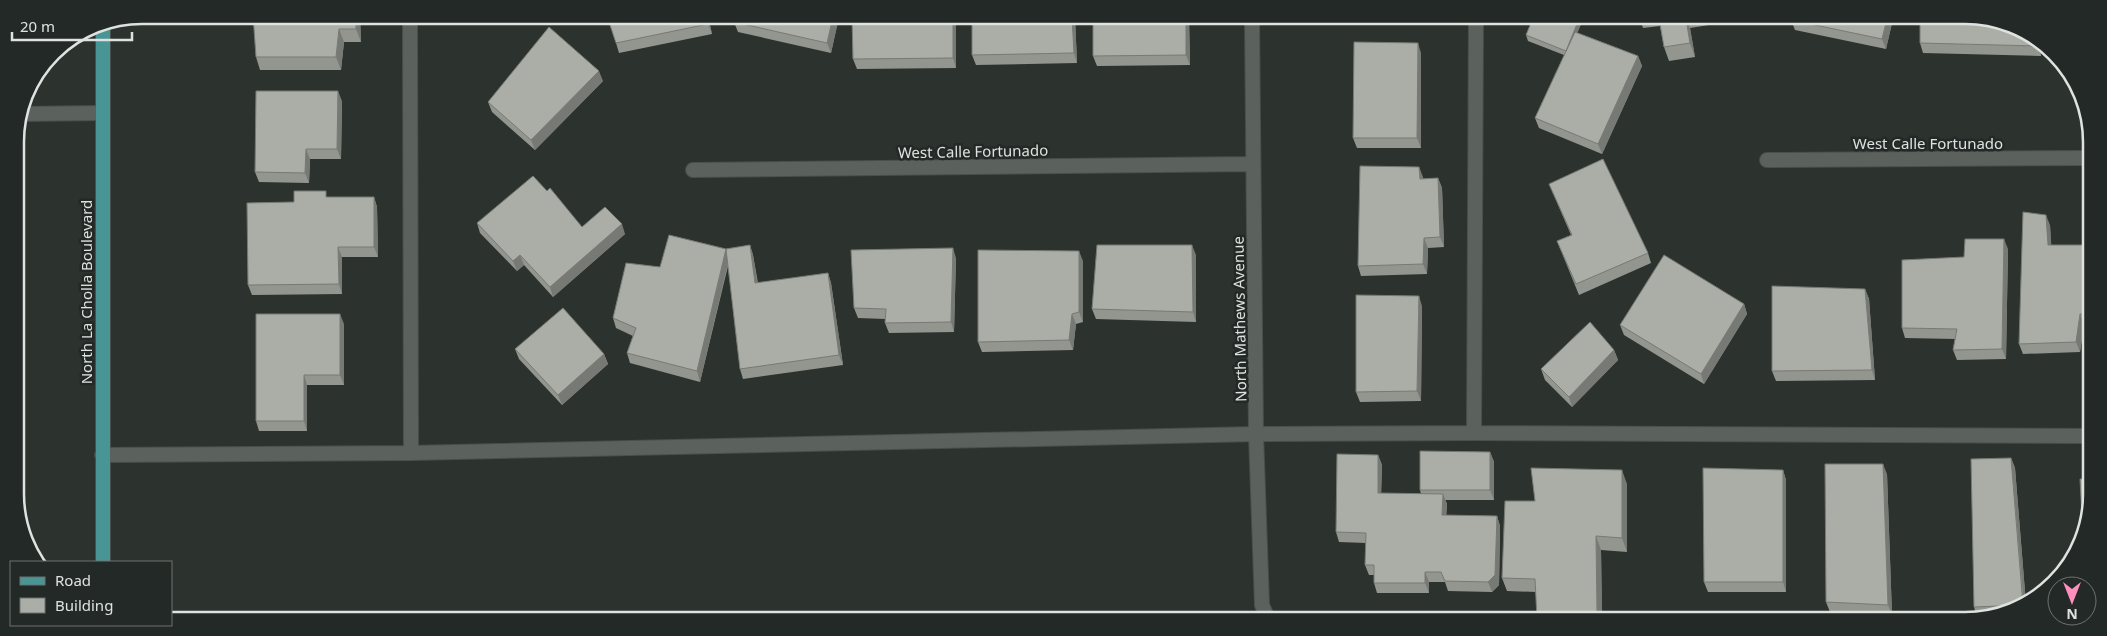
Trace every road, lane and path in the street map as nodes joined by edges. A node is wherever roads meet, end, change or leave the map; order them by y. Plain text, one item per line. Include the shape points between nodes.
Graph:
1 (410, 24) edge
2 (1252, 24) edge
3 (1476, 24) edge
4 (103, 31) edge
5 (103, 113) junction
6 (27, 114) edge
7 (2083, 158) edge
8 (1767, 160) dead end
9 (1253, 164) junction
10 (693, 170) dead end
11 (1474, 433) junction
12 (1256, 434) junction
13 (2083, 436) edge
14 (411, 453) junction
15 (102, 454) junction
16 (102, 561) edge
17 (1265, 612) edge

1 - 14 street
2 - 9 street, North Mathews Avenue
3 - 11 street
4 - 5 main road, North La Cholla Boulevard
5 - 6 street
5 - 15 main road, North La Cholla Boulevard
7 - 8 street, West Calle Fortunado
9 - 10 street, West Calle Fortunado
9 - 12 street, North Mathews Avenue
11 - 12 street
11 - 13 street
12 - 14 street
12 - 17 street, North Mathews Avenue via 1262,605
14 - 15 street
15 - 16 main road, North La Cholla Boulevard

